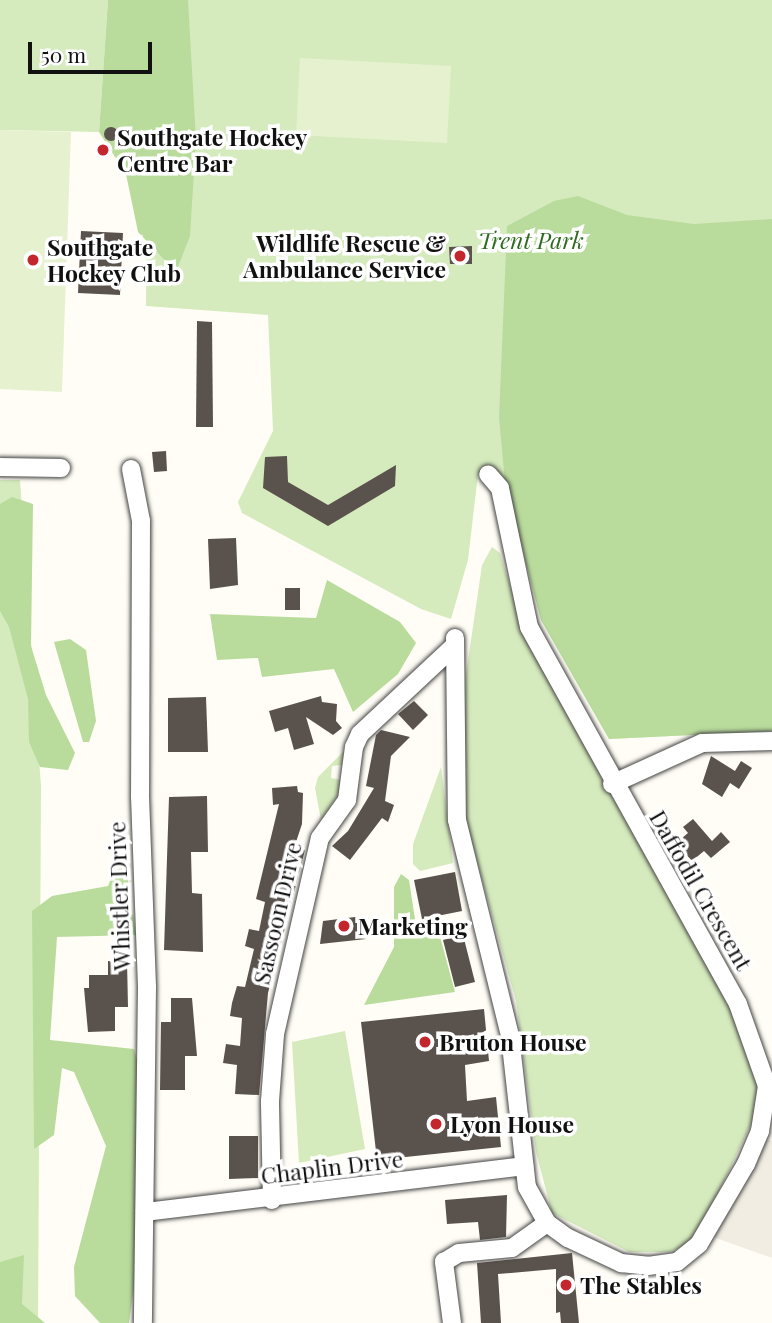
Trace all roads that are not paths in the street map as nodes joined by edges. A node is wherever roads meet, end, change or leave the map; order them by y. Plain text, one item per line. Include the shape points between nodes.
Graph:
1 (0, 467) edge
2 (61, 468) dead end
3 (131, 469) dead end
4 (488, 474) dead end
5 (772, 741) edge
6 (612, 784) junction
7 (524, 1166) junction
8 (272, 1200) junction
9 (145, 1212) junction
10 (547, 1223) junction
11 (143, 1323) edge
12 (453, 1323) edge

1 - 2 street
3 - 9 street, Whistler Drive via 141,521
4 - 6 street, Daffodil Crescent via 500,488 529,627
5 - 6 street via 702,743
6 - 10 street, Daffodil Crescent via 738,1004 767,1086 760,1131 746,1164 715,1219 686,1257 648,1266 621,1262
7 - 8 street, Chaplin Drive
7 - 8 street, Sassoon Drive via 505,1011 457,820 454,642 360,734 347,800 320,838 275,1034 270,1101
7 - 10 street via 527,1187
8 - 9 street, Chaplin Drive
9 - 11 street, Whistler Drive
10 - 12 street via 512,1248 459,1253 444,1262

